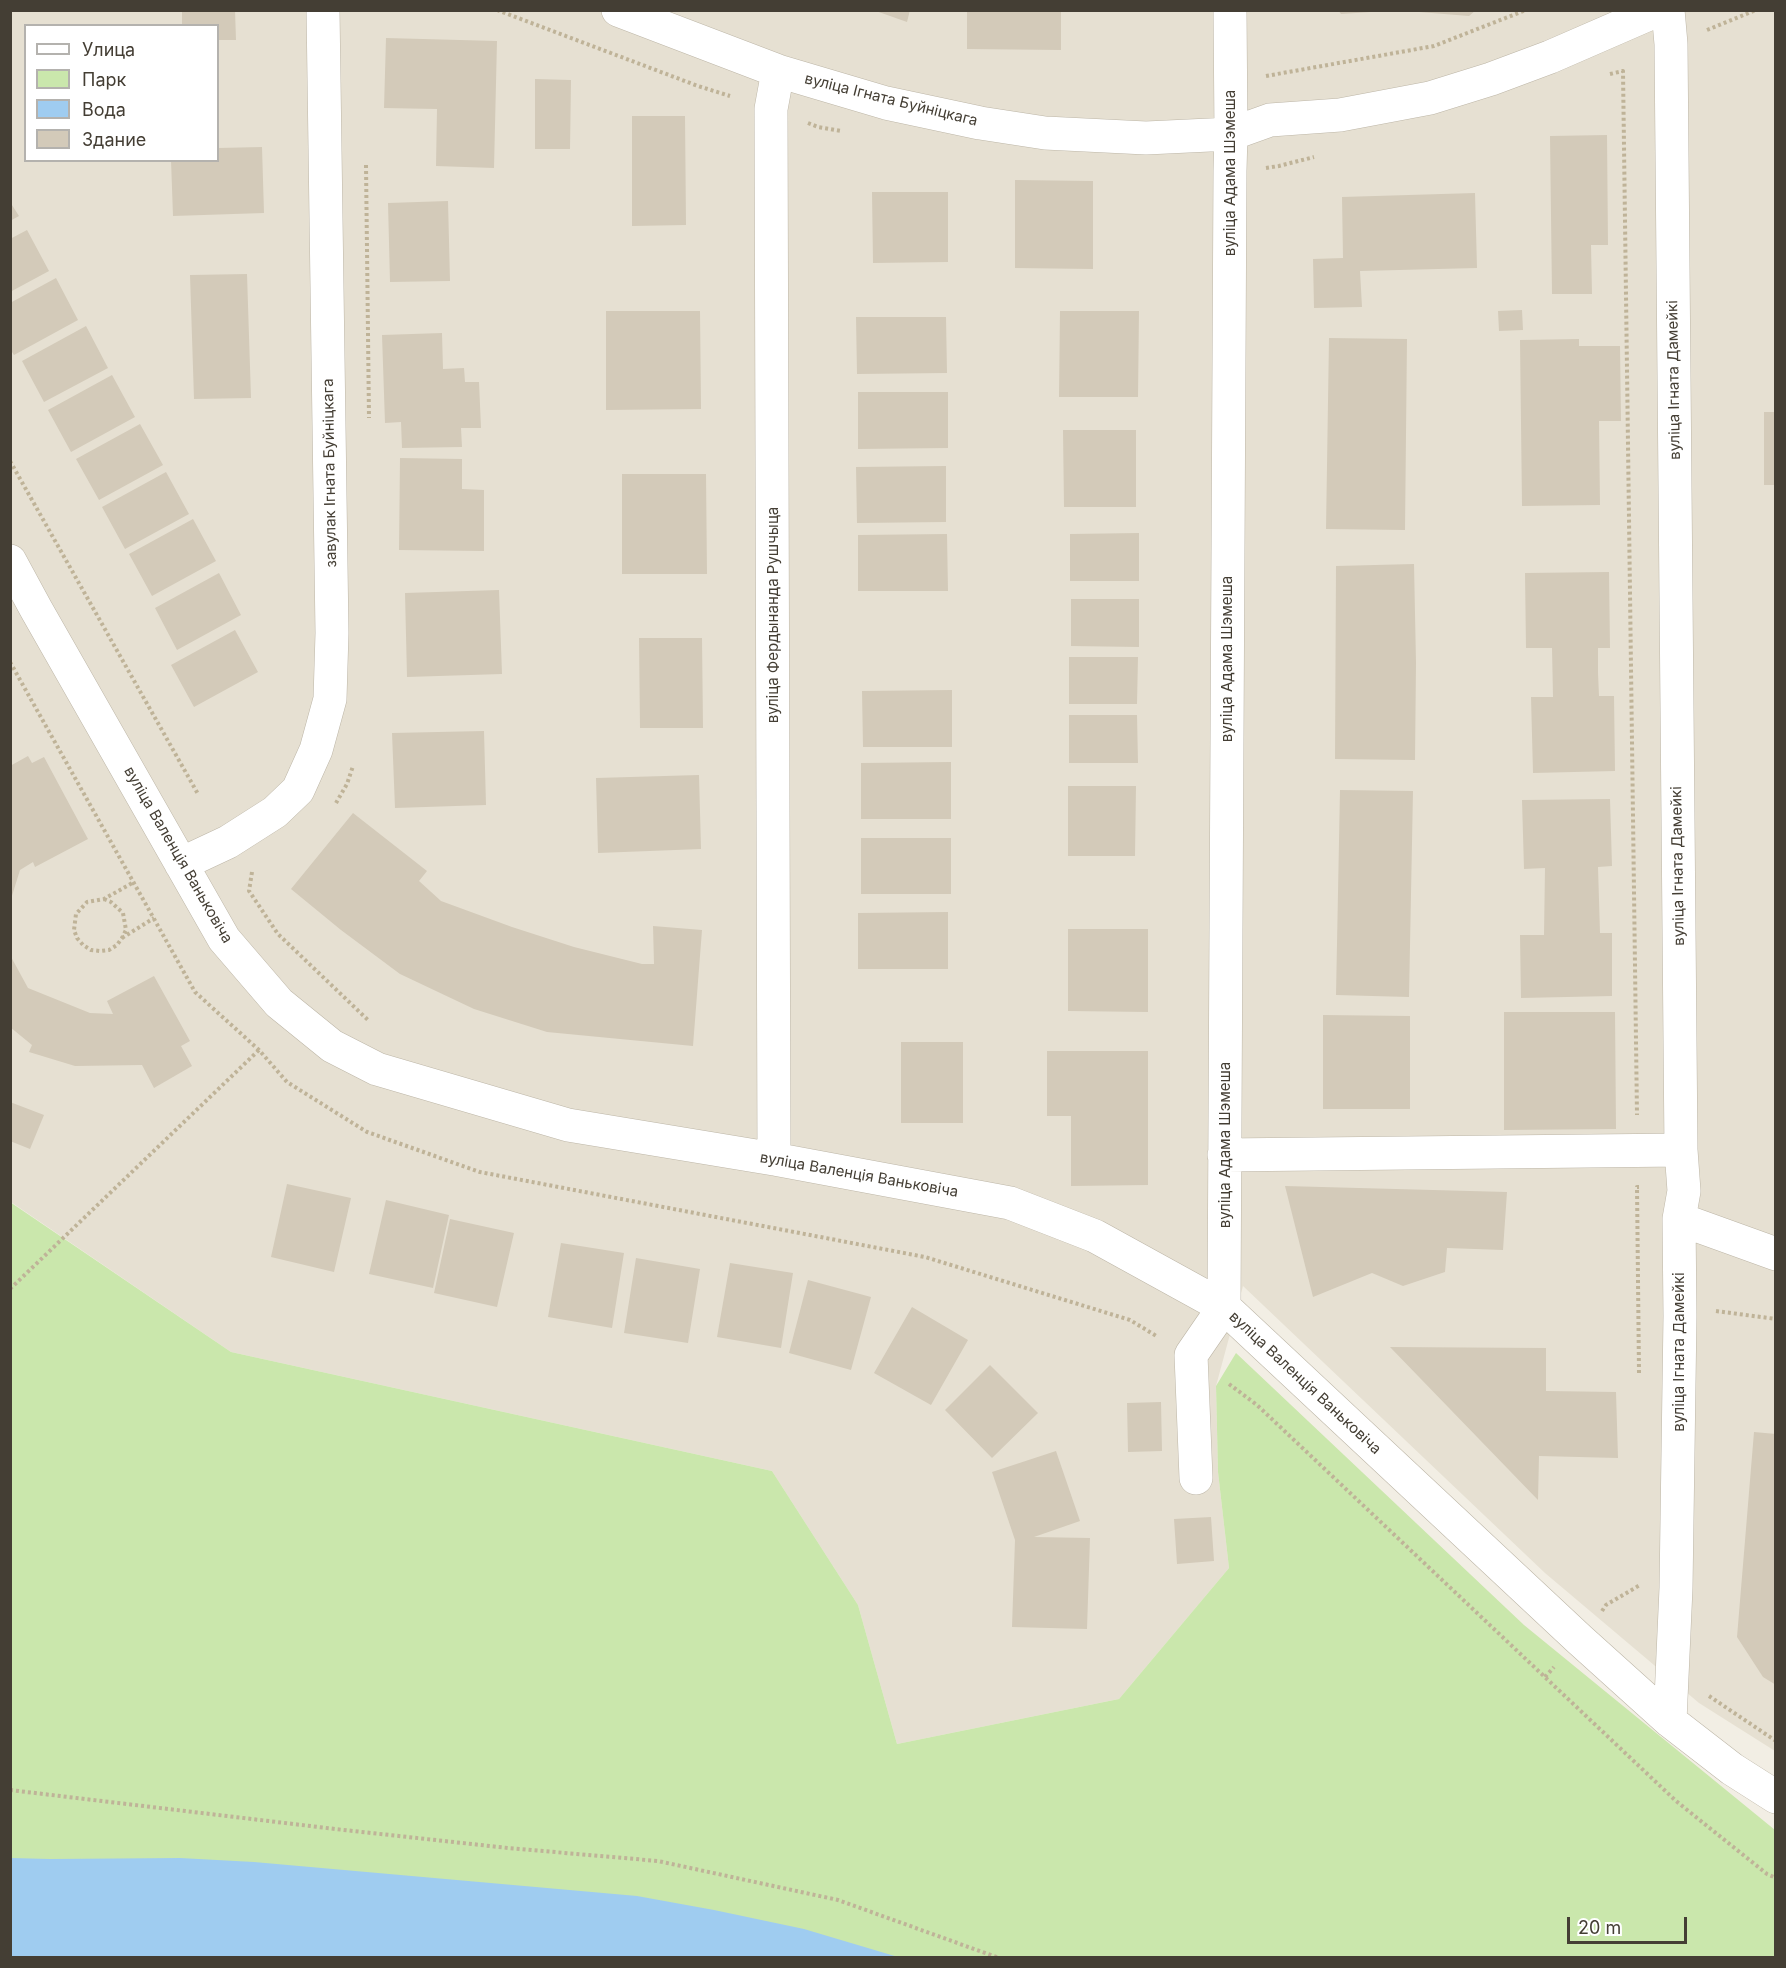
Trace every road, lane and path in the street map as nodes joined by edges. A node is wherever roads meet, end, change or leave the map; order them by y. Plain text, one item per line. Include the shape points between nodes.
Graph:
1 (323, 10) edge
2 (497, 10) edge
3 (618, 10) edge
4 (1230, 10) edge
5 (1526, 10) edge
6 (1658, 10) edge
7 (1668, 10) edge
8 (778, 71) junction
9 (1600, 77) dead end
10 (771, 109) junction
11 (1270, 120) junction
12 (842, 131) dead end
13 (1231, 134) junction
14 (1325, 154) dead end
15 (366, 164) dead end
16 (1279, 166) junction
17 (1230, 171) junction
18 (369, 423) dead end
19 (10, 461) edge
20 (10, 561) edge
21 (10, 662) edge
22 (353, 763) dead end
23 (198, 794) dead end
24 (335, 805) dead end
25 (181, 864) junction
26 (260, 866) dead end
27 (134, 882) junction
28 (104, 899) junction
29 (154, 918) junction
30 (122, 938) junction
31 (370, 1021) dead end
32 (259, 1050) junction
33 (1637, 1150) junction
34 (1681, 1150) junction
35 (1224, 1155) junction
36 (774, 1159) junction
37 (1637, 1187) dead end
38 (1679, 1220) junction
39 (1776, 1254) edge
40 (10, 1289) edge
41 (1224, 1307) junction
42 (1706, 1310) dead end
43 (1776, 1319) edge
44 (1191, 1355) junction
45 (1196, 1478) dead end
46 (1676, 1588) junction
47 (1579, 1639) junction
48 (1545, 1677) junction
49 (1670, 1722) junction
50 (10, 1790) edge
51 (1776, 1797) edge
52 (1776, 1878) edge
53 (999, 1958) edge

1 - 25 street, завулак Ігната Буйніцкага via 330,699 316,750 298,790 275,812 228,843
2 - 10 path via 698,86
3 - 8 street, вуліца Ігната Буйніцкага
4 - 13 street, вуліца Адама Шэмеша
5 - 11 path via 1434,46 1264,76
6 - 11 street, вуліца Ігната Буйніцкага via 1550,57 1430,98 1340,115
7 - 34 street, вуліца Ігната Дамейкі
8 - 10 street, вуліца Фердынанда Рушчыца
8 - 13 street, вуліца Ігната Буйніцкага via 886,103 1045,133 1146,138
9 - 33 path via 1623,71
10 - 12 path
10 - 36 street, вуліца Фердынанда Рушчыца
11 - 13 street, вуліца Ігната Буйніцкага
11 - 16 path
13 - 17 street, вуліца Адама Шэмеша
14 - 16 path
15 - 18 path
16 - 17 path
17 - 35 street, вуліца Адама Шэмеша
19 - 23 path
20 - 25 street, вуліца Валенція Ваньковіча
21 - 27 path
22 - 24 path via 348,784
25 - 36 street, вуліца Валенція Ваньковіча via 224,939 279,1003 332,1046 377,1069 568,1125
26 - 31 path via 252,872 249,891 278,934
27 - 28 path
27 - 29 path
28 - 30 path via 123,913 126,930
28 - 30 path via 81,907 74,922 77,938 91,950 100,951 109,950
29 - 30 path
29 - 32 path via 195,992
32 - 40 path
32 - 44 path via 287,1082 367,1132 480,1172 925,1257 1130,1320
33 - 34 street
33 - 35 street
33 - 37 path
34 - 38 street, вуліца Ігната Дамейкі via 1684,1191
35 - 41 street, вуліца Адама Шэмеша
36 - 41 street, вуліца Валенція Ваньковіча via 1010,1203 1095,1236
38 - 39 street
38 - 46 street, вуліца Ігната Дамейкі
41 - 44 street
41 - 47 street, вуліца Валенція Ваньковіча
42 - 43 path
44 - 45 street
44 - 48 path via 1257,1405
46 - 47 path via 1638,1585 1606,1605
46 - 49 street, вуліца Ігната Дамейкі
47 - 48 path
47 - 49 street, вуліца Валенція Ваньковіча
48 - 52 path via 1676,1801
49 - 51 street, вуліца Валенція Ваньковіча
50 - 53 path via 358,1832 658,1861 838,1899

